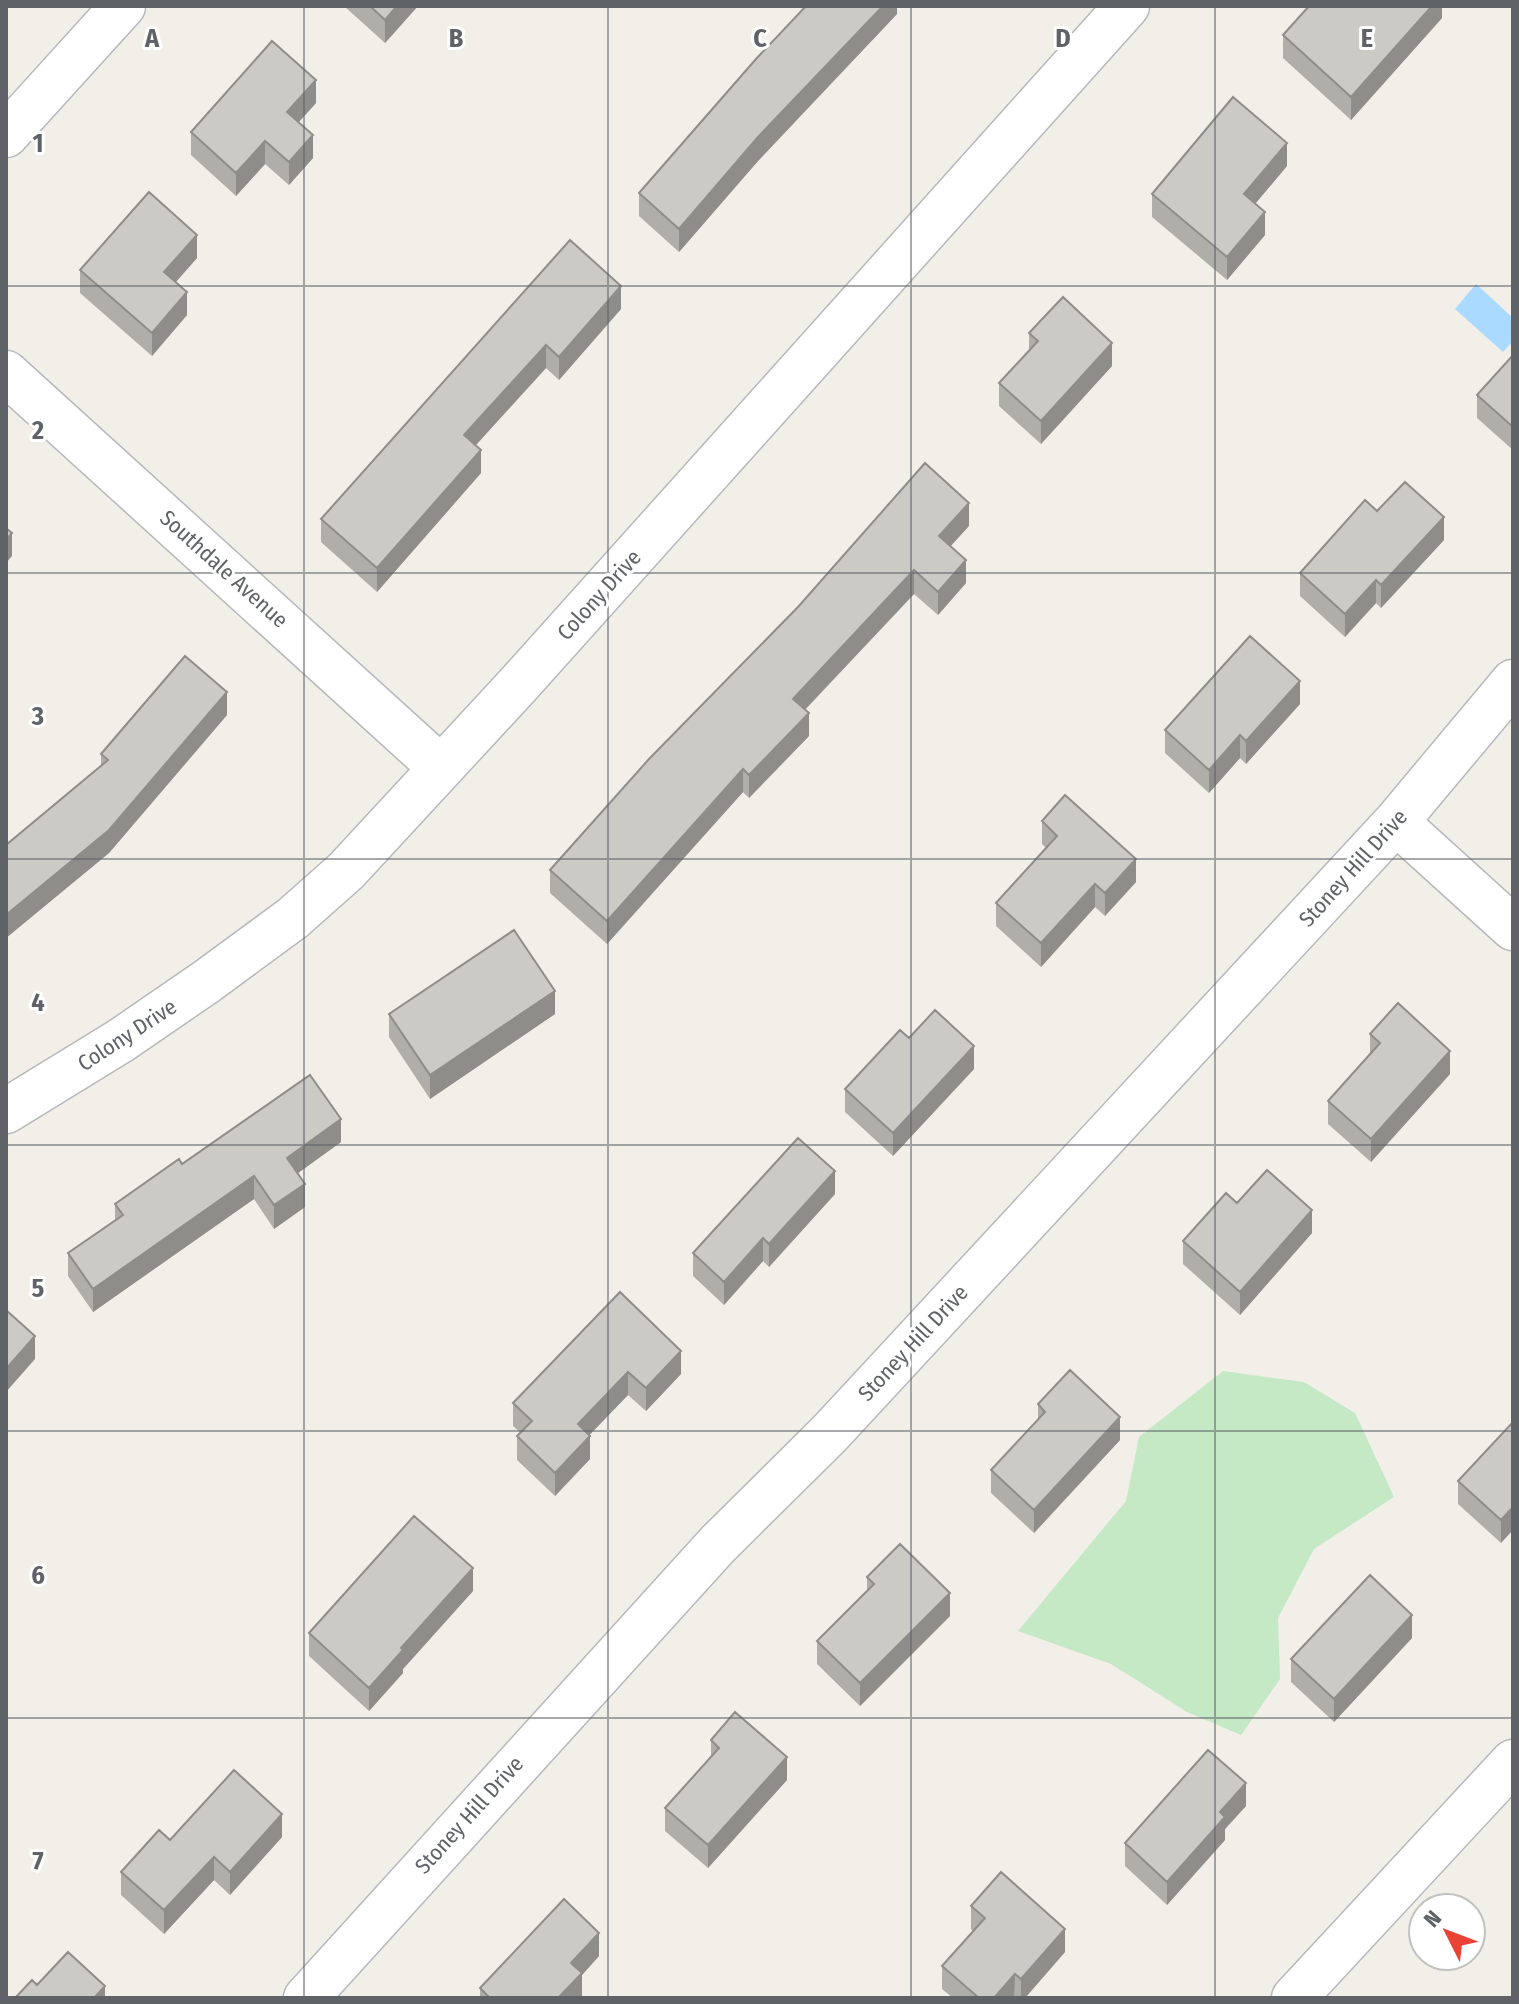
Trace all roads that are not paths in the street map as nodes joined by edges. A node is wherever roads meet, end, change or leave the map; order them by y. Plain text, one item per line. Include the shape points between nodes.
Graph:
1 (123, 6) edge
2 (1127, 6) edge
3 (6, 135) edge
4 (6, 373) edge
5 (1513, 682) edge
6 (440, 767) junction
7 (1396, 822) junction
8 (1513, 928) edge
9 (6, 1111) edge
10 (1513, 1762) edge
11 (306, 1998) edge
12 (1294, 1998) edge

1 - 3 street
2 - 6 street, Colony Drive
4 - 6 street, Southdale Avenue
5 - 7 street, Stoney Hill Drive
6 - 9 street, Colony Drive via 346,871 293,918 120,1041
7 - 8 street
7 - 11 street, Stoney Hill Drive via 830,1433 718,1544
10 - 12 street

